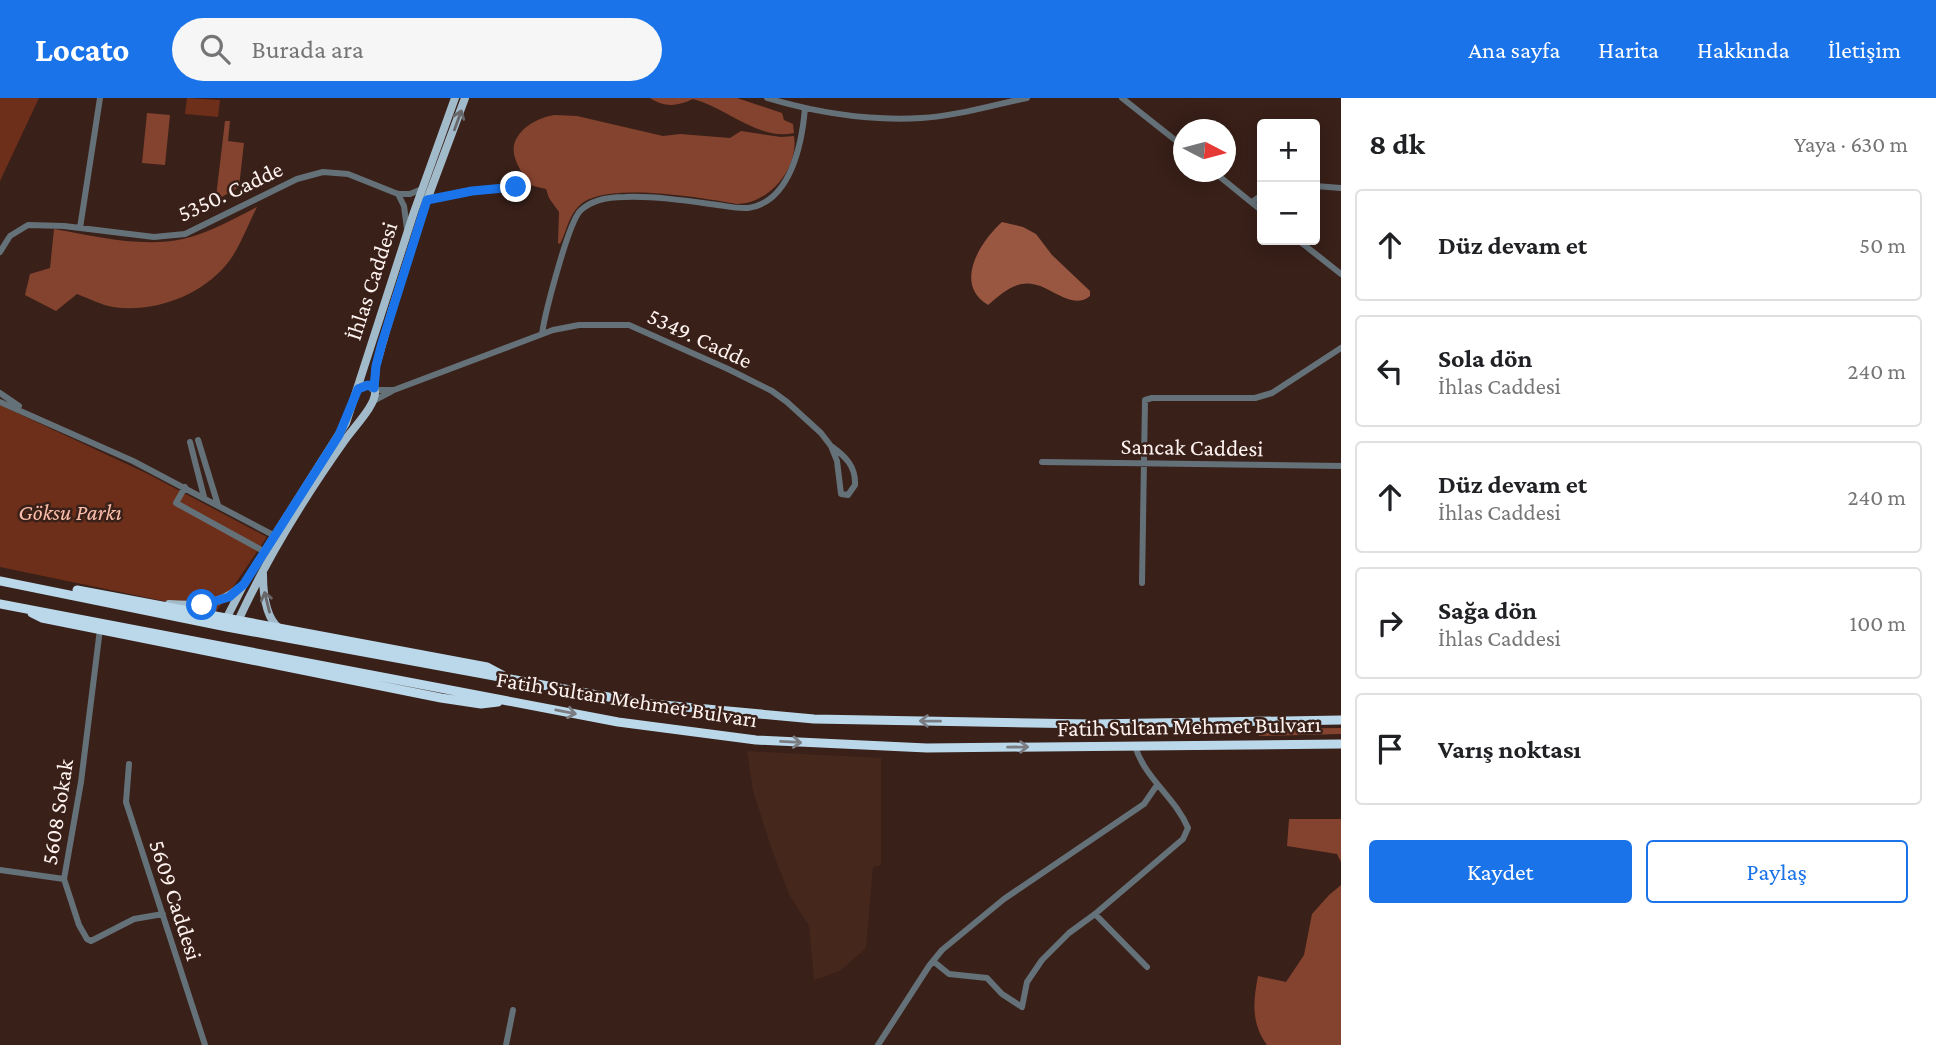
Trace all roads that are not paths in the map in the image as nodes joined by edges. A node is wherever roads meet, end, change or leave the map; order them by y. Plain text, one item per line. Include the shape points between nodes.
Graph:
1 (100, 98) edge
2 (455, 98) edge
3 (466, 98) edge
4 (768, 98) edge
5 (1027, 98) edge
6 (1122, 98) edge
7 (805, 108) junction
8 (1173, 137) edge
9 (1227, 182) edge
10 (1320, 186) edge
11 (426, 187) junction
12 (516, 187) dead end
13 (1341, 188) edge
14 (398, 194) junction
15 (1257, 198) edge
16 (427, 200) junction
17 (1252, 202) junction
18 (1257, 206) edge
19 (80, 228) junction
20 (407, 232) junction
21 (1304, 245) edge
22 (0, 251) edge
23 (1341, 274) edge
24 (542, 334) junction
25 (1341, 348) edge
26 (374, 389) junction
27 (394, 390) junction
28 (357, 392) junction
29 (0, 393) edge
30 (0, 402) edge
31 (374, 402) junction
32 (51, 424) junction
33 (198, 440) dead end
34 (190, 442) dead end
35 (831, 446) junction
36 (1042, 462) dead end
37 (1146, 464) junction
38 (1341, 466) edge
39 (186, 487) junction
40 (204, 497) junction
41 (218, 505) junction
42 (275, 536) junction
43 (265, 552) junction
44 (262, 572) junction
45 (0, 581) edge
46 (1142, 583) dead end
47 (244, 584) junction
48 (27, 586) junction
49 (129, 600) junction
50 (0, 604) edge
51 (24, 608) junction
52 (197, 613) junction
53 (226, 619) junction
54 (238, 621) junction
55 (276, 628) junction
56 (100, 629) junction
57 (189, 647) junction
58 (219, 653) junction
59 (230, 655) junction
60 (262, 662) junction
61 (513, 680) junction
62 (508, 701) junction
63 (1341, 720) edge
64 (1341, 744) edge
65 (1135, 746) junction
66 (129, 764) dead end
67 (1157, 785) junction
68 (0, 870) edge
69 (64, 879) junction
70 (163, 914) junction
71 (1095, 914) junction
72 (933, 961) junction
73 (1147, 967) dead end
74 (513, 1010) dead end
75 (205, 1045) edge
76 (506, 1045) edge
77 (878, 1045) edge

1 - 19 street
2 - 11 main road
11 -> 3 main road
4 - 7 street
5 - 7 street via 923,118 847,116
6 - 8 street
7 - 24 street via 803,134 792,168 771,196 757,205 744,208 621,197 594,202 581,210 569,236
9 - 17 street
10 - 13 street
11 - 14 street
11 - 16 main road, İhlas Caddesi
11 - 20 main road, İhlas Caddesi
12 - 16 street
14 - 19 street, 5350. Cadde via 348,174 323,172 297,179 212,222 173,236
14 - 20 street
15 - 17 street
16 - 26 main road, İhlas Caddesi via 382,343
17 - 18 street
19 - 22 street, 5350. Cadde via 28,225 10,236
20 - 28 main road, İhlas Caddesi
21 - 23 street
24 - 27 street, 5349. Cadde
24 - 35 street, 5349. Cadde via 579,326 620,324 640,329 772,391
25 - 37 street via 1272,393 1255,398 1145,400
26 - 27 street, 5349. Cadde
26 - 28 main road via 368,385
26 - 31 main road, İhlas Caddesi
27 - 31 street
28 - 31 main road via 364,405
28 - 42 main road, İhlas Caddesi via 339,435
29 - 32 street
30 - 32 street
31 - 44 main road via 342,443
32 - 39 street
33 - 41 street
34 - 40 street
35 - 35 street, 5349. Cadde via 841,494 848,495 855,485 854,471
36 - 37 street, Sancak Caddesi
37 - 38 street, Sancak Caddesi
37 - 46 street
39 - 40 street
39 - 43 street via 176,503
40 - 41 street
41 - 42 street
42 - 43 main road, İhlas Caddesi
43 - 47 main road, İhlas Caddesi
44 - 54 main road
55 -> 44 main road
45 - 48 highway, Fatih Sultan Mehmet Bulvarı
47 - 49 main road via 229,597 202,605
47 - 53 main road, İhlas Caddesi
48 - 49 highway via 49,584
48 - 61 highway, Fatih Sultan Mehmet Bulvarı
49 - 52 highway
50 - 51 highway, Fatih Sultan Mehmet Bulvarı
51 - 56 highway via 42,618
51 - 62 highway, Fatih Sultan Mehmet Bulvarı
52 - 53 highway
52 - 57 highway via 204,633
53 - 54 highway
53 - 58 highway via 214,633
54 - 55 highway
54 - 59 highway via 245,637
55 - 60 highway via 263,631 256,641
55 - 61 highway via 487,667
56 - 57 highway
56 - 69 street, 5608 Sokak
57 - 58 highway
58 - 59 highway
59 - 60 highway
60 - 62 highway via 481,704
63 -> 61 highway, Fatih Sultan Mehmet Bulvarı via 814,719 641,703
62 -> 65 highway, Fatih Sultan Mehmet Bulvarı via 618,722 756,740 927,748
64 - 65 highway, Fatih Sultan Mehmet Bulvarı
65 - 67 street
66 - 70 street, 5609 Caddesi via 126,802
67 - 71 street via 1188,828 1182,839
67 - 72 street via 1144,804 1004,899
68 - 69 street
69 - 70 street via 75,915 91,941 134,919
70 - 75 street, 5609 Caddesi
71 - 72 street via 1042,960 1027,982 1022,1007 987,978 949,974
71 - 73 street
72 - 77 street
74 - 76 street

